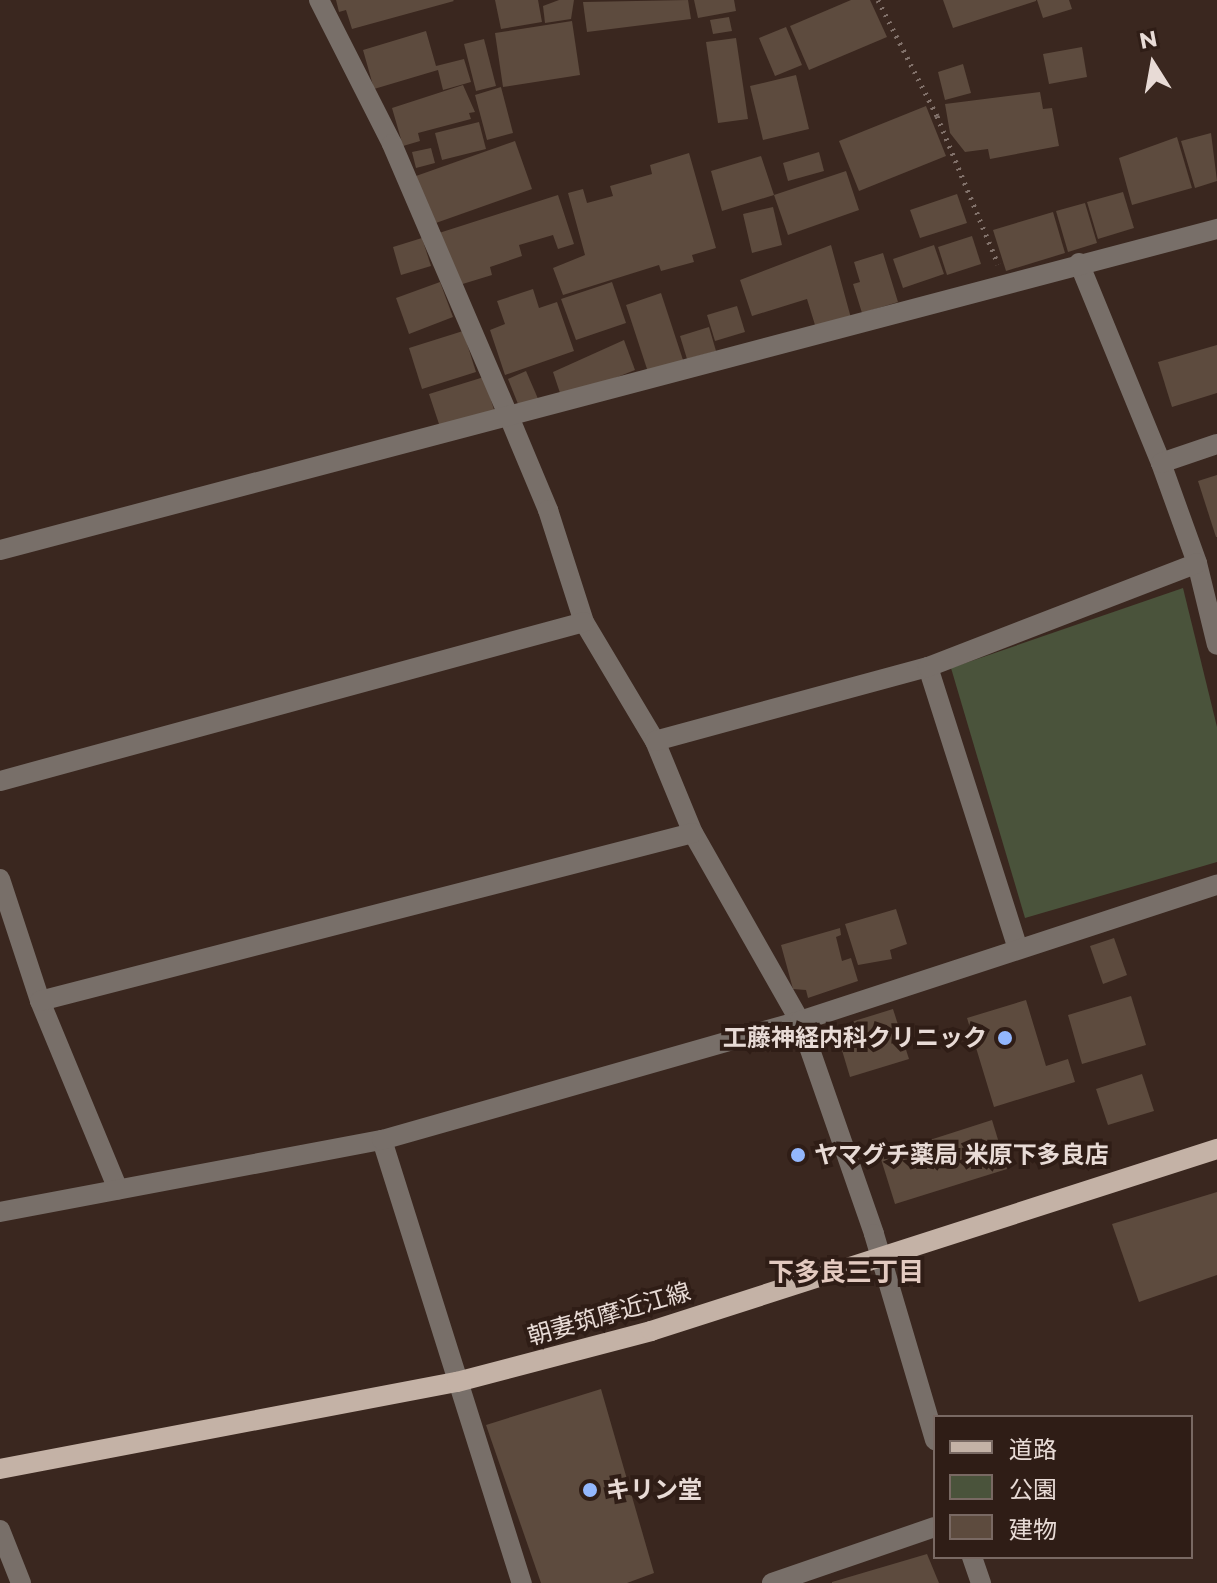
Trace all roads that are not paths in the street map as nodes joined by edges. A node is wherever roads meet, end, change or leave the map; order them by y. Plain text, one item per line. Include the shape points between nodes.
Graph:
1 (319, 0) edge
2 (1217, 229) edge
3 (1079, 263) junction
4 (510, 419) junction
5 (1217, 444) edge
6 (1161, 463) junction
7 (0, 550) edge
8 (1197, 563) junction
9 (584, 622) junction
10 (1217, 645) edge
11 (928, 667) junction
12 (655, 741) junction
13 (0, 781) edge
14 (693, 833) junction
15 (0, 879) edge
16 (1217, 885) edge
17 (1018, 949) junction
18 (40, 1001) junction
19 (800, 1021) junction
20 (382, 1140) junction
21 (1217, 1149) edge
22 (118, 1189) junction
23 (0, 1212) edge
24 (881, 1259) junction
25 (457, 1382) junction
26 (933, 1433) edge
27 (0, 1469) edge
28 (933, 1528) edge
29 (0, 1530) edge
30 (973, 1559) edge
31 (21, 1583) edge
32 (522, 1583) edge
33 (772, 1583) edge
34 (981, 1583) edge

1 - 4 street via 392,144
2 - 3 street
3 - 4 street
3 - 6 street
4 - 7 street
4 - 9 street via 548,510
5 - 6 street
6 - 8 street
8 - 10 street
8 - 11 street
9 - 12 street
9 - 13 street
11 - 12 street
11 - 17 street
12 - 14 street
14 - 18 street
14 - 19 street
15 - 18 street
16 - 17 street
17 - 19 street
18 - 22 street
19 - 20 street
19 - 24 street
20 - 22 street
20 - 25 street
21 - 24 main road, 朝妻筑摩近江線
22 - 23 street
24 - 25 main road, 朝妻筑摩近江線 via 651,1331
24 - 26 street
25 - 27 main road, 朝妻筑摩近江線
25 - 32 street
28 - 33 street
29 - 31 street
30 - 34 street

